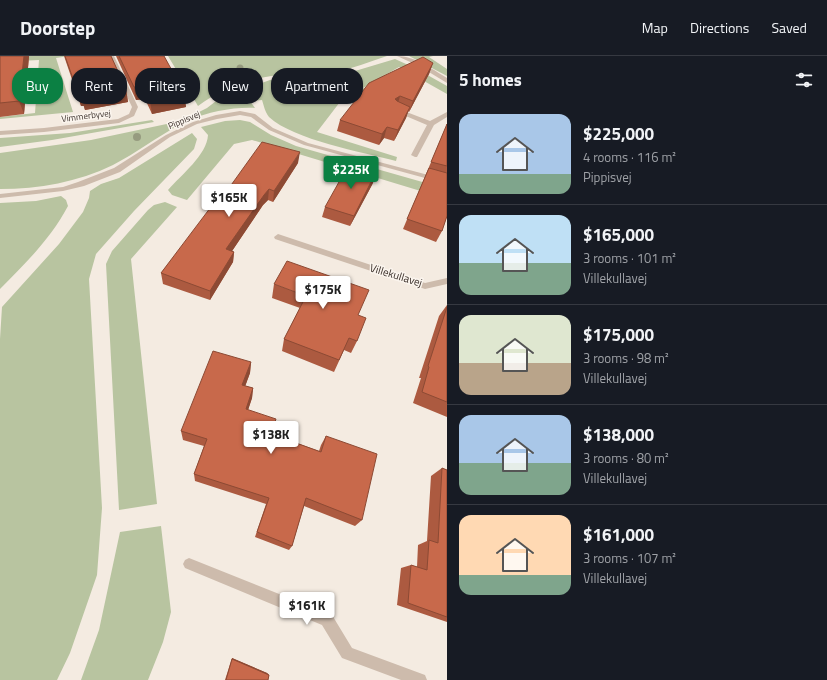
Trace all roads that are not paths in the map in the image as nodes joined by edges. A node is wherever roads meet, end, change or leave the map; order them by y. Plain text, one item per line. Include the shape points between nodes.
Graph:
1 (111, 56) edge
2 (400, 56) edge
3 (447, 81) edge
4 (396, 110) edge
5 (447, 114) edge
6 (432, 124) junction
7 (0, 133) edge
8 (415, 155) dead end
9 (447, 182) edge
10 (0, 196) edge
11 (278, 237) dead end
12 (447, 281) edge
13 (189, 564) dead end
14 (420, 680) edge

1 - 7 street, Vimmerbyvej via 135,107 132,116 118,121
2 - 3 street
4 - 6 street
5 - 6 street
6 - 8 street
9 - 10 street, Pippisvej via 306,144 271,129 253,115 240,113 195,123 168,136 116,170 81,184 63,189
11 - 12 street, Villekullavej via 425,286
13 - 14 street via 327,620 347,653

